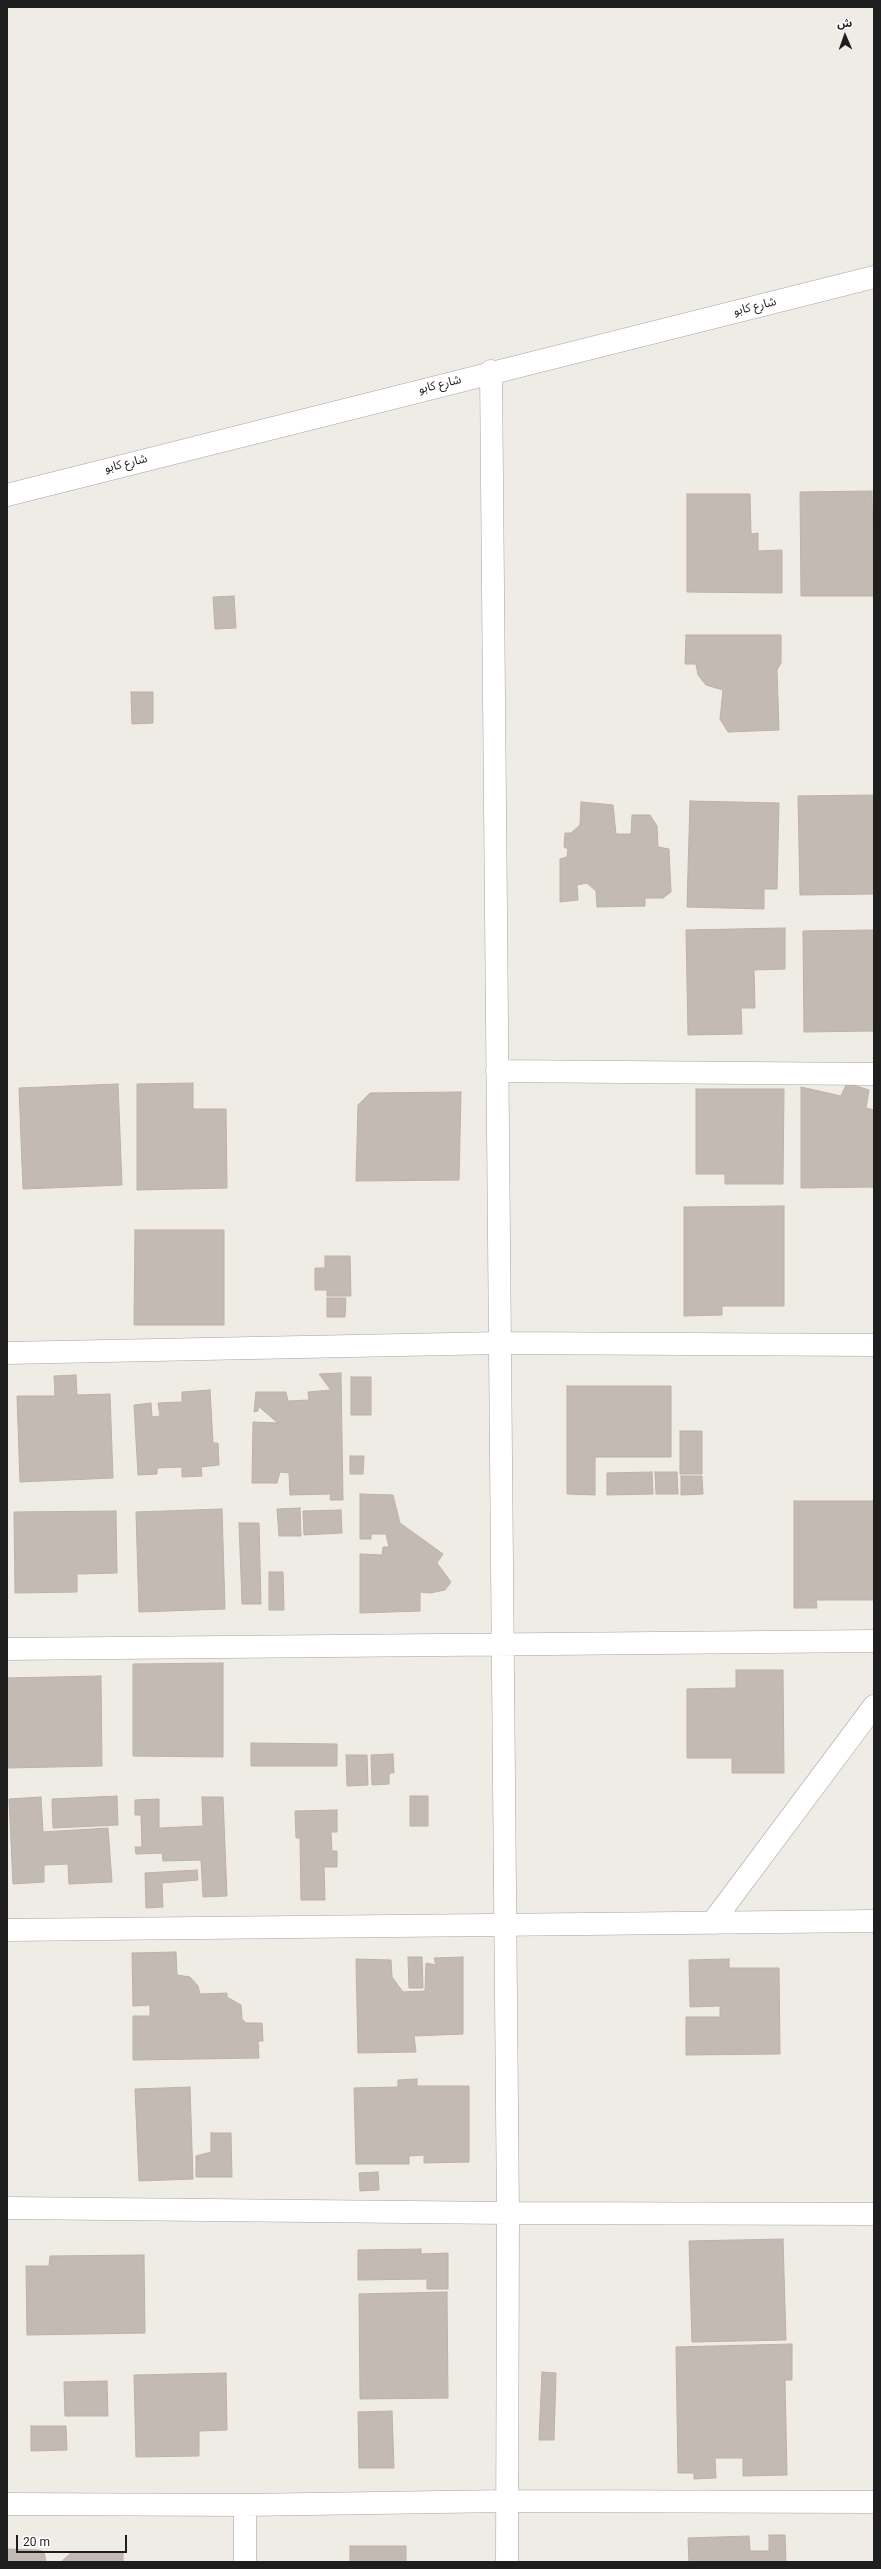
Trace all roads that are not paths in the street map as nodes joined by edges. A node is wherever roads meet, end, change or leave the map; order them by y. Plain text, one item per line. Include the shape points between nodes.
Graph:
1 (874, 277) edge
2 (491, 372) junction
3 (7, 495) edge
4 (497, 1072) junction
5 (874, 1074) edge
6 (500, 1343) junction
7 (874, 1345) edge
8 (7, 1353) edge
9 (874, 1641) edge
10 (503, 1643) junction
11 (7, 1649) edge
12 (874, 1706) edge
13 (874, 1921) edge
14 (712, 1922) junction
15 (505, 1925) junction
16 (7, 1930) edge
17 (7, 2208) edge
18 (508, 2213) junction
19 (874, 2214) edge
20 (506, 2501) junction
21 (874, 2502) edge
22 (7, 2504) edge
23 (245, 2505) junction
24 (245, 2562) edge
25 (507, 2562) edge

1 - 2 street, شارع كابو
2 - 3 street, شارع كابو
2 - 4 street
4 - 5 street
4 - 6 street
6 - 7 street
6 - 8 street
6 - 10 street
9 - 10 street
10 - 11 street
10 - 15 street
12 - 14 street
13 - 14 street
14 - 15 street
15 - 16 street
15 - 18 street
17 - 18 street
18 - 19 street
18 - 20 street
20 - 21 street
20 - 23 street
20 - 25 street
22 - 23 street
23 - 24 street

